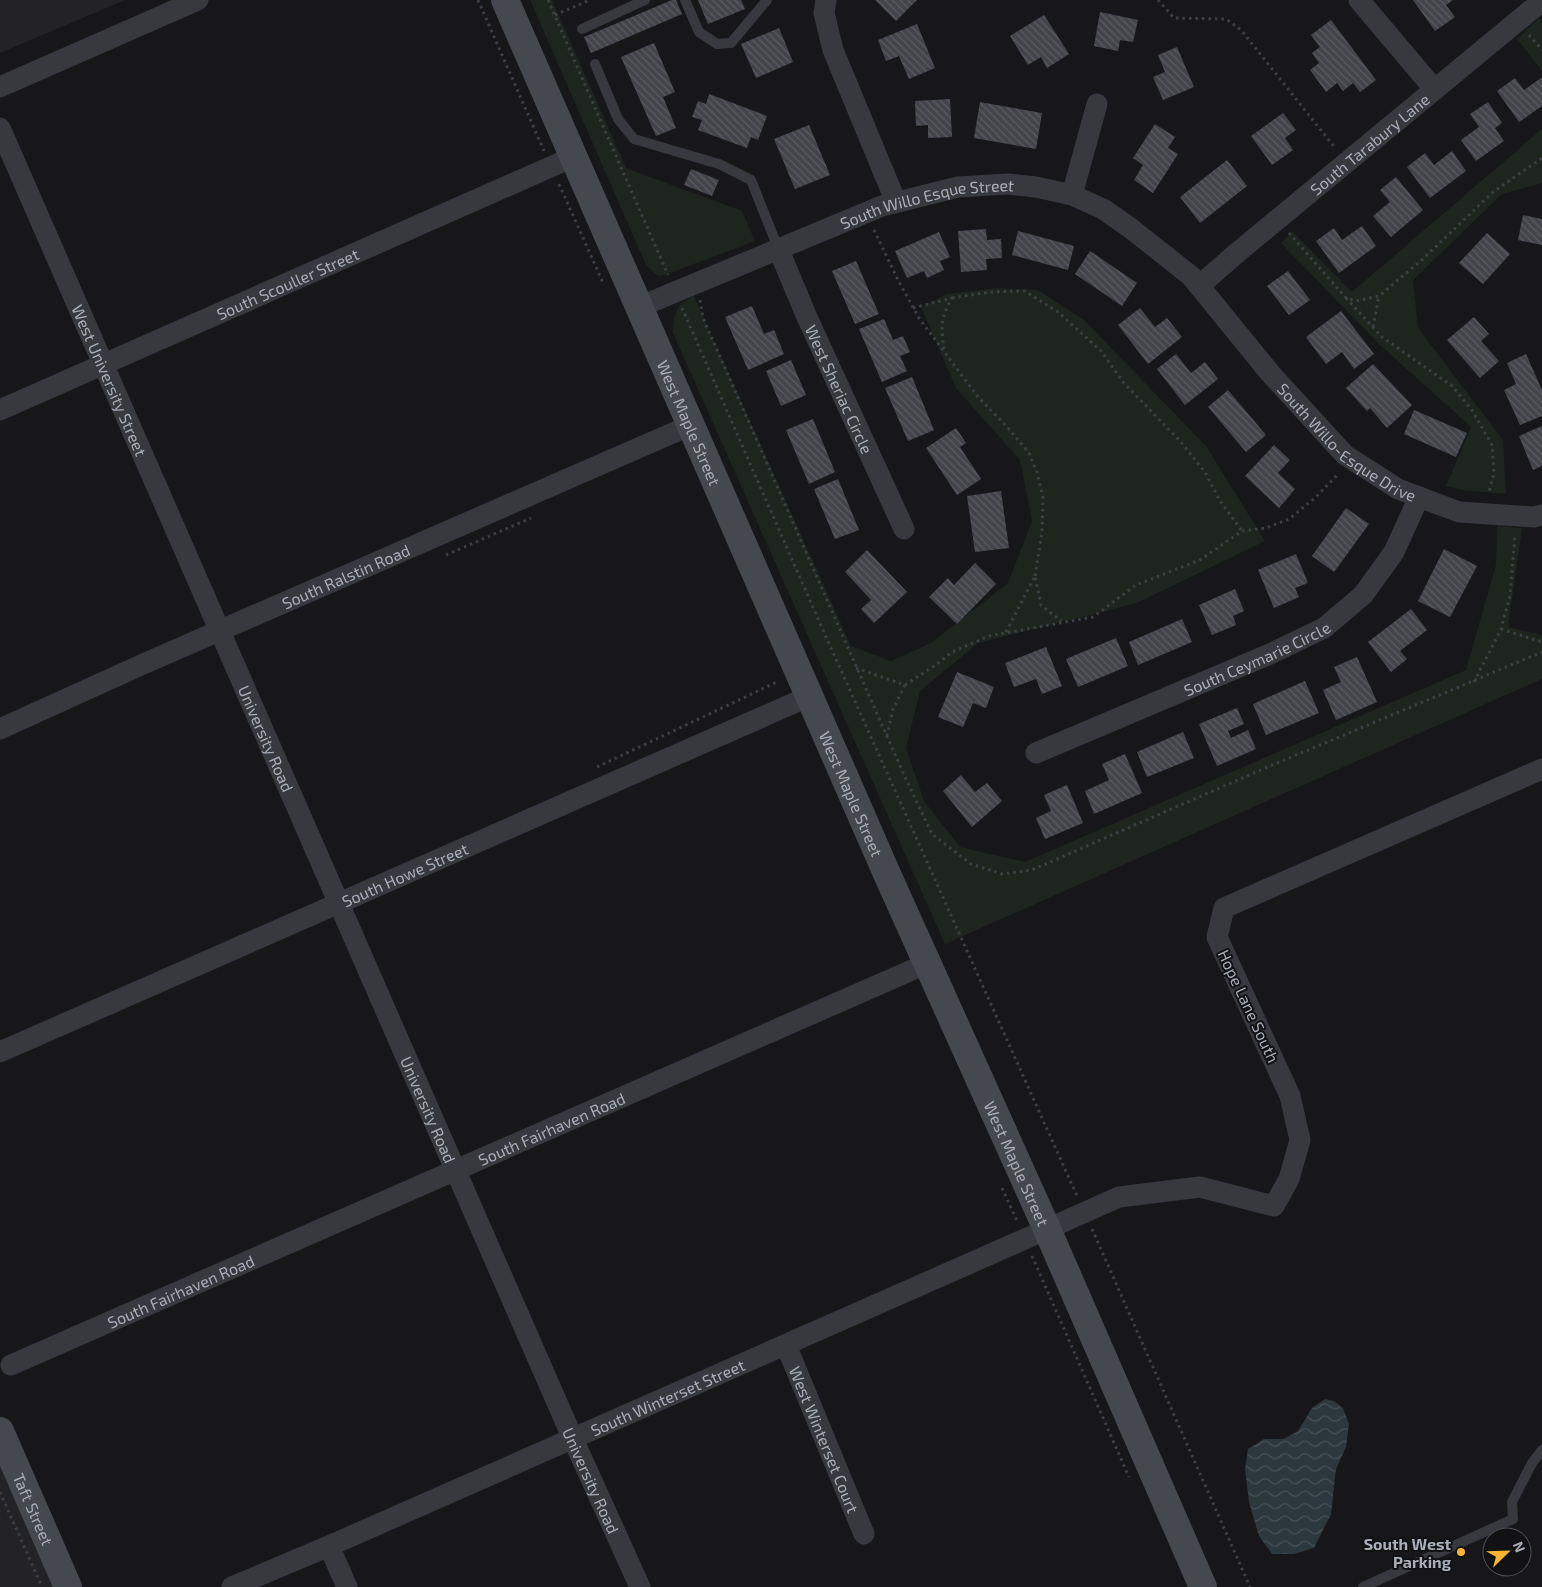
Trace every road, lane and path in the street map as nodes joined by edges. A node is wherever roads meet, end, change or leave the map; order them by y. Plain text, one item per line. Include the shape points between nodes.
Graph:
1 (198, 0) edge
2 (504, 0) edge
3 (548, 0) edge
4 (590, 0) edge
5 (645, 0) edge
6 (685, 0) edge
7 (767, 0) edge
8 (826, 0) edge
9 (1158, 0) edge
10 (1359, 0) edge
11 (1542, 1) edge
12 (555, 15) junction
13 (582, 29) dead end
14 (1529, 35) dead end
15 (1542, 50) edge
16 (595, 64) dead end
17 (0, 87) edge
18 (1435, 90) junction
19 (1097, 104) dead end
20 (0, 128) edge
21 (1336, 149) dead end
22 (573, 156) junction
23 (1542, 158) edge
24 (1072, 196) junction
25 (896, 202) junction
26 (871, 225) dead end
27 (1286, 230) dead end
28 (778, 248) junction
29 (1199, 286) junction
30 (675, 292) junction
31 (1380, 296) junction
32 (952, 298) junction
33 (1346, 298) junction
34 (700, 300) dead end
35 (639, 307) junction
36 (913, 308) junction
37 (1373, 328) junction
38 (945, 352) junction
39 (103, 365) junction
40 (0, 410) edge
41 (691, 425) junction
42 (1340, 472) dead end
43 (1489, 492) dead end
44 (1419, 497) junction
45 (1542, 515) edge
46 (904, 529) dead end
47 (1515, 530) dead end
48 (1242, 531) junction
49 (1036, 576) junction
50 (1061, 622) junction
51 (1501, 629) junction
52 (220, 631) junction
53 (1005, 633) junction
54 (1542, 642) edge
55 (1542, 652) edge
56 (856, 668) junction
57 (780, 680) dead end
58 (1474, 682) junction
59 (905, 685) junction
60 (810, 696) junction
61 (0, 729) edge
62 (886, 737) junction
63 (1036, 753) dead end
64 (593, 769) dead end
65 (1542, 769) edge
66 (338, 902) junction
67 (928, 964) junction
68 (0, 1052) edge
69 (455, 1170) junction
70 (1084, 1212) junction
71 (1047, 1229) junction
72 (786, 1345) junction
73 (11, 1366) dead end
74 (0, 1431) edge
75 (573, 1439) junction
76 (1542, 1450) edge
77 (0, 1492) edge
78 (864, 1534) dead end
79 (330, 1546) junction
80 (42, 1587) edge
81 (68, 1587) edge
82 (232, 1587) edge
83 (347, 1587) edge
84 (640, 1587) edge
85 (1203, 1587) edge
86 (1250, 1587) edge
87 (1363, 1587) edge

1 - 17 street
2 - 22 main road, West Maple Street
3 - 12 path
4 - 12 path
5 - 13 lane
6 - 7 lane via 699,32 717,44 731,43
8 - 25 street via 824,13 833,50
9 - 21 path via 1174,18 1226,19 1241,30
10 - 18 street
11 - 18 street, South Tarabury Lane
12 - 30 path
14 - 15 path
16 - 28 lane via 618,119 634,139 719,164 751,180
18 - 29 street, South Tarabury Lane
19 - 24 street
20 - 39 street, West University Street
22 - 35 main road, West Maple Street
22 - 39 street, South Scouller Street
23 - 31 path via 1493,192
24 - 25 street, South Willo Esque Street via 1036,187 958,186
24 - 29 street, South Willo Esque Street via 1103,209 1130,227
25 - 28 street, South Willo Esque Street
26 - 36 path
27 - 33 path
28 - 30 street, South Willo Esque Street
28 - 46 street, West Sheriac Circle
29 - 44 street, South Willo-Esque Drive via 1270,373 1345,455 1398,489
30 - 35 street, South Willo Esque Street
30 - 70 path
31 - 33 path via 1356,302
31 - 37 path
32 - 36 path
32 - 38 path via 941,326
32 - 48 path via 990,292 1026,292 1058,312 1101,351 1122,382 1180,441 1205,472 1220,501
33 - 37 path
34 - 56 path via 702,318
35 - 41 main road, West Maple Street
36 - 38 path
37 - 43 path via 1452,386 1472,410 1492,445 1494,473
38 - 49 path via 978,397 1029,453 1038,472 1043,506
39 - 40 street, South Scouller Street
39 - 52 street, West University Street
41 - 52 street, South Ralstin Road
41 - 60 main road, West Maple Street
42 - 48 path via 1289,519 1266,528
44 - 45 street, South Willo-Esque Drive via 1459,512
44 - 63 street, South Ceymarie Circle via 1394,552 1363,595 1324,628
47 - 51 path via 1510,596
48 - 50 path via 1200,560 1136,586 1093,617
49 - 50 path via 1041,605
49 - 53 path
50 - 53 path
51 - 54 path
51 - 58 path
52 - 61 street, South Ralstin Road
52 - 66 street, University Road
53 - 59 path via 989,636 952,652
55 - 58 path
56 - 59 path
56 - 62 path
57 - 64 path
58 - 62 path via 1032,870 1002,874 971,864 932,834
59 - 62 path via 893,709
60 - 66 street, South Howe Street
60 - 67 main road, West Maple Street
65 - 70 street, Hope Lane South via 1224,908 1217,937 1290,1096 1300,1140 1289,1179 1274,1206 1200,1187 1119,1197
66 - 68 street, South Howe Street
66 - 69 street, University Road
67 - 69 street, South Fairhaven Road
67 - 71 main road, West Maple Street
69 - 73 street, South Fairhaven Road
69 - 75 street, University Road
70 - 71 street, Hope Lane South
70 - 86 path
71 - 72 street, South Winterset Street
71 - 85 main road, West Maple Street
72 - 75 street, South Winterset Street
72 - 78 street, West Winterset Court
74 - 81 main road, Taft Street
75 - 79 street, South Winterset Street
75 - 84 street, University Road
76 - 87 lane via 1512,1502 1512,1519
77 - 80 path
79 - 82 street, South Winterset Street
79 - 83 street

